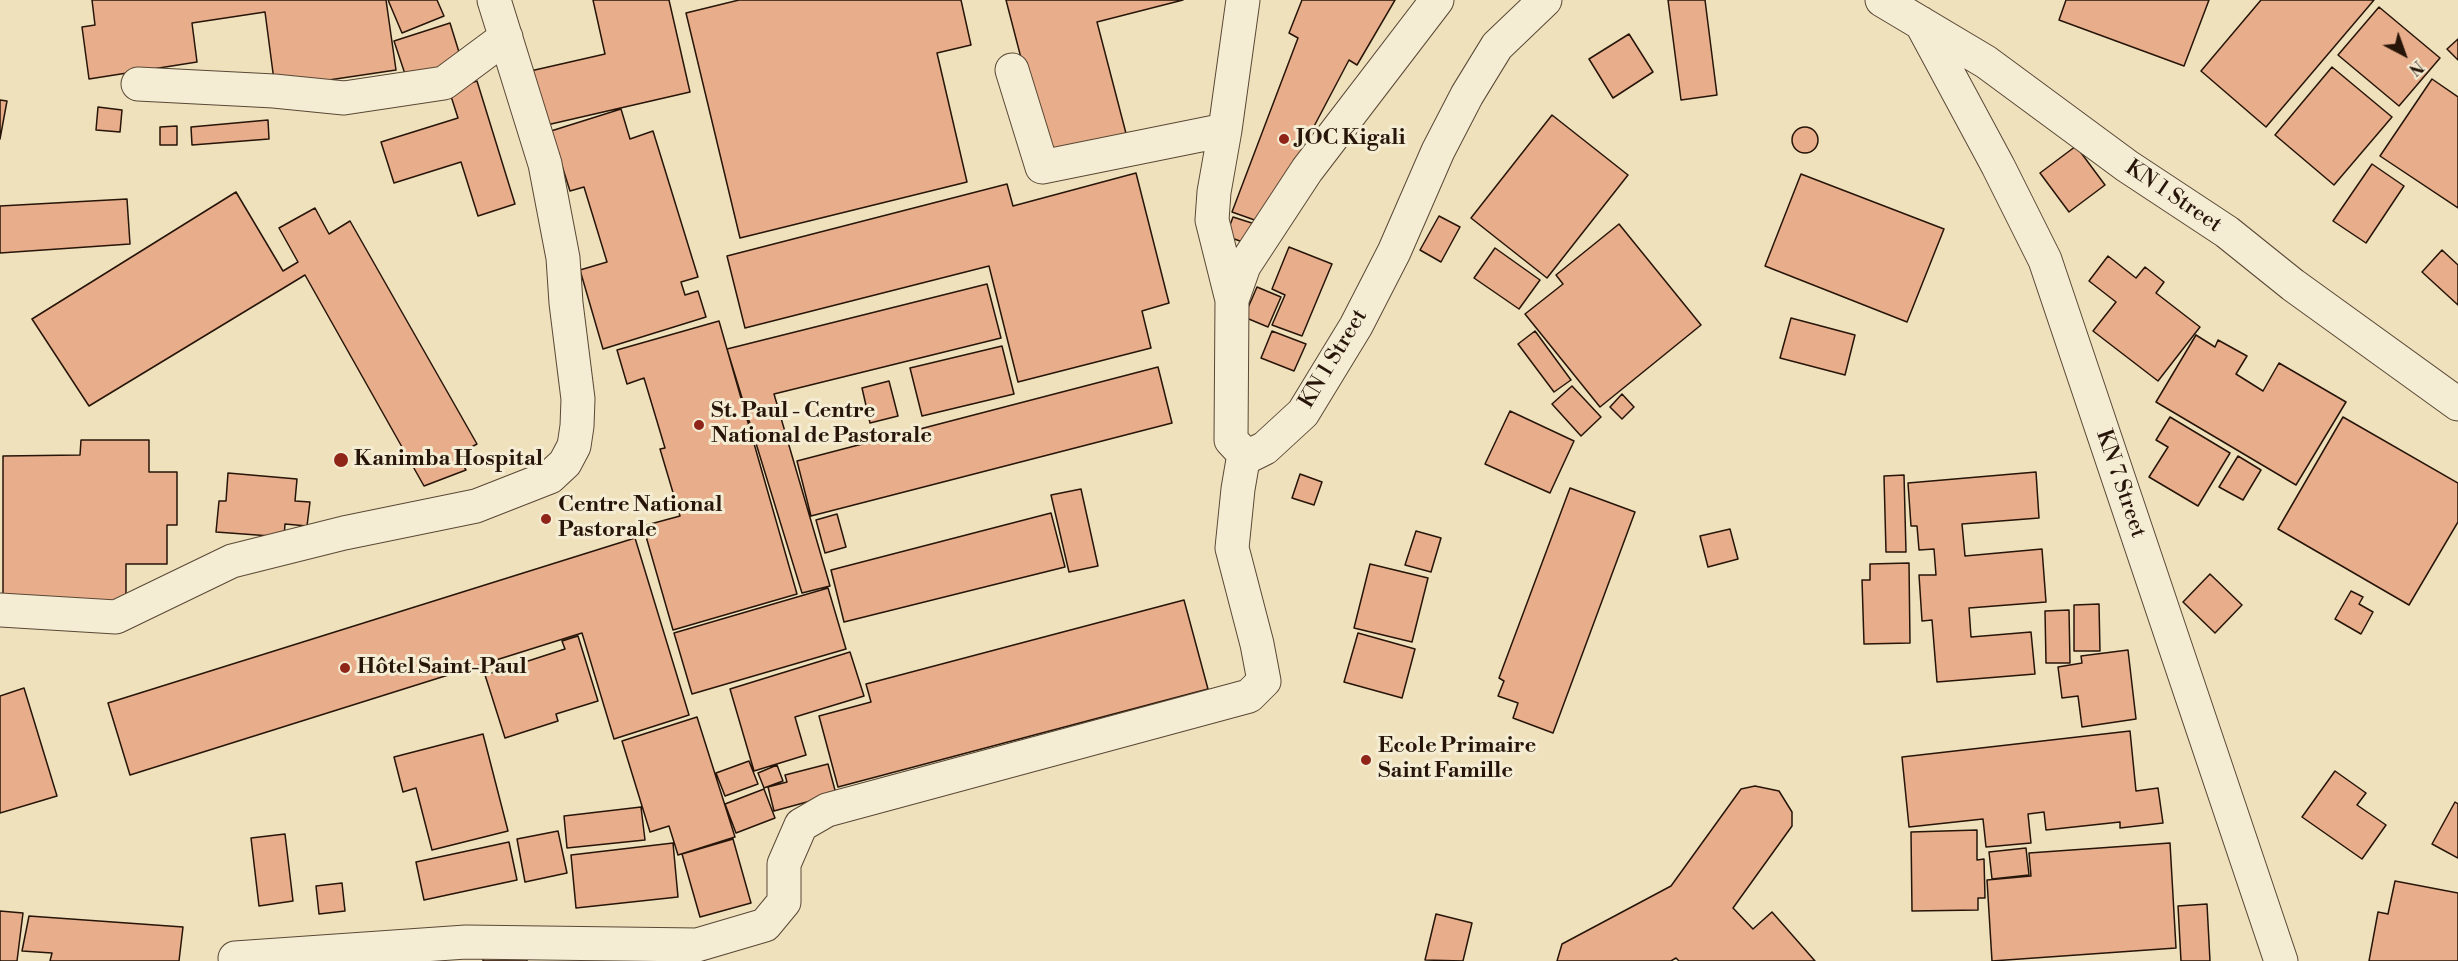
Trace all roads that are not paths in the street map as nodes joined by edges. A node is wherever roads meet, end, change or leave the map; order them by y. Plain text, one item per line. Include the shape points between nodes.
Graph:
1 (494, 0) edge
2 (1243, 0) edge
3 (1437, 0) edge
4 (1545, 0) edge
5 (1882, 0) edge
6 (1921, 22) junction
7 (506, 37) junction
8 (1012, 70) dead end
9 (138, 84) dead end
10 (1226, 130) junction
11 (1232, 300) junction
12 (2458, 404) edge
13 (1244, 453) junction
14 (0, 610) edge
15 (236, 958) dead end
16 (2281, 961) edge

1 - 7 street
2 - 10 street
3 - 11 street via 1307,170 1244,266
4 - 13 street, KN 1 Street via 1497,46 1467,95 1394,252 1304,413 1265,448 1251,455
5 - 6 street, KN 1 Street
6 - 12 street, KN 1 Street via 1986,62 2127,166 2227,232 2293,285
6 - 16 street, KN 7 Street via 2044,260
7 - 9 street via 444,82 344,98
7 - 14 street via 544,164 563,258 578,399 574,446 565,463 550,477 476,506 232,561 116,617
8 - 10 street via 1042,167
10 - 11 street via 1212,220
11 - 13 street via 1231,440
13 - 15 street via 1232,548 1264,681 1249,696 827,810 801,825 784,864 784,902 765,925 697,945 466,942

